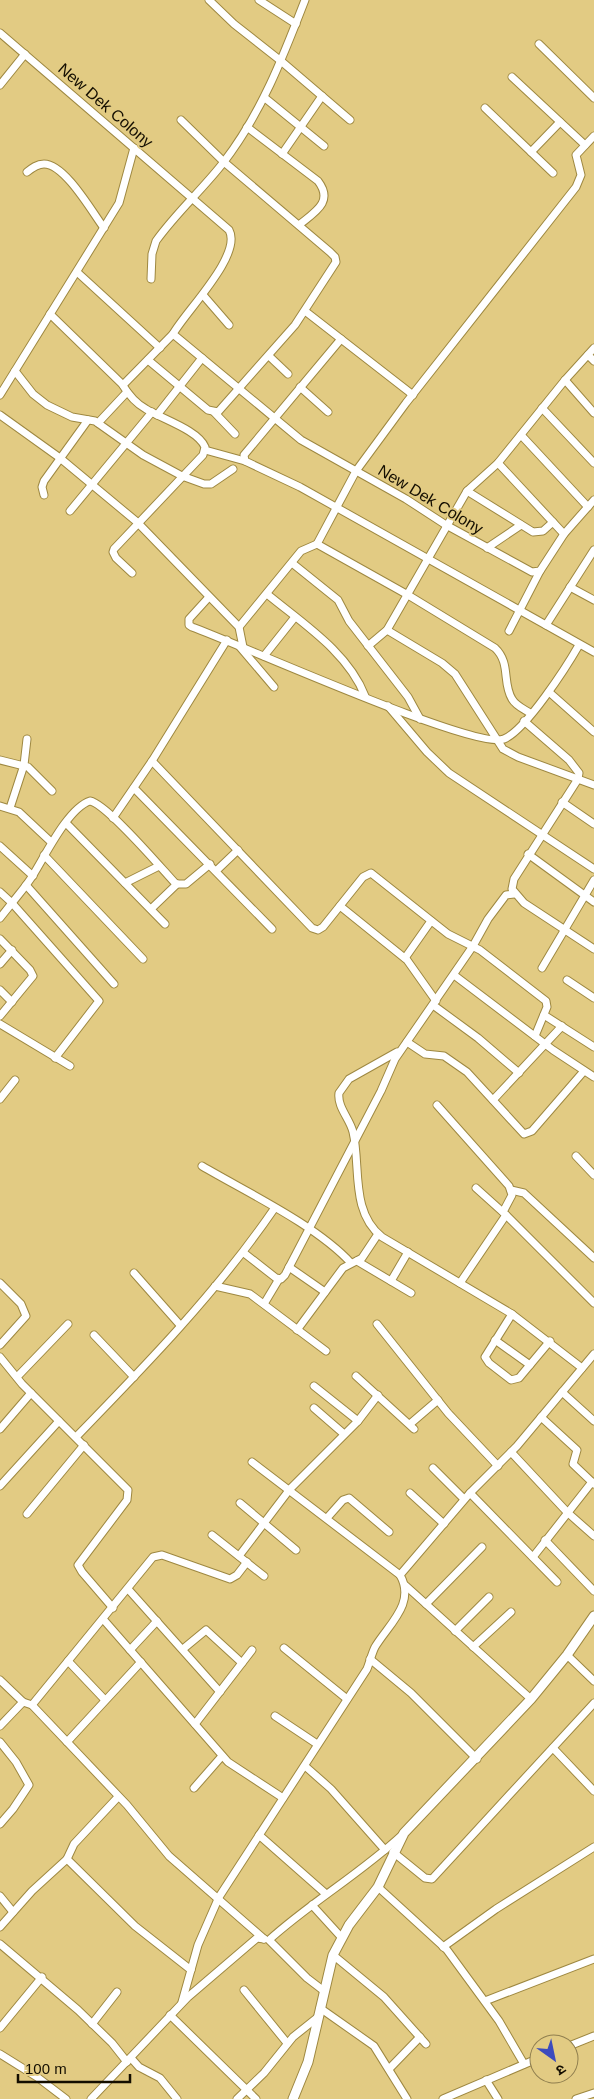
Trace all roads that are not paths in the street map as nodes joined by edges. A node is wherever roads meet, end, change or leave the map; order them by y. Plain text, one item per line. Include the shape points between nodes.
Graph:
1 (209, 0) edge
2 (259, 0) edge
3 (305, 0) edge
4 (296, 24) junction
5 (0, 34) edge
6 (539, 44) dead end
7 (25, 54) junction
8 (281, 61) junction
9 (512, 78) dead end
10 (0, 85) edge
11 (322, 96) junction
12 (265, 98) junction
13 (594, 98) edge
14 (485, 108) dead end
15 (181, 120) dead end
16 (350, 120) dead end
17 (560, 122) junction
18 (247, 127) junction
19 (301, 127) junction
20 (594, 136) edge
21 (585, 145) junction
22 (324, 146) dead end
23 (134, 148) junction
24 (531, 152) junction
25 (282, 154) junction
26 (224, 162) junction
27 (27, 172) dead end
28 (553, 173) dead end
29 (192, 200) junction
30 (299, 225) junction
31 (104, 228) junction
32 (77, 272) junction
33 (151, 279) dead end
34 (203, 295) junction
35 (305, 311) junction
36 (50, 314) junction
37 (229, 325) dead end
38 (174, 334) junction
39 (341, 339) junction
40 (160, 348) junction
41 (594, 348) edge
42 (588, 355) junction
43 (269, 356) junction
44 (202, 358) junction
45 (148, 360) junction
46 (594, 361) edge
47 (15, 371) junction
48 (288, 374) dead end
49 (565, 380) junction
50 (123, 385) junction
51 (180, 386) junction
52 (300, 387) junction
53 (239, 389) junction
54 (127, 392) junction
55 (0, 395) edge
56 (413, 395) junction
57 (592, 407) edge
58 (542, 408) junction
59 (214, 412) junction
60 (328, 412) dead end
61 (154, 414) junction
62 (0, 415) edge
63 (274, 419) junction
64 (88, 420) junction
65 (98, 423) junction
66 (235, 434) dead end
67 (520, 435) junction
68 (126, 444) junction
69 (205, 450) junction
70 (61, 459) junction
71 (245, 461) junction
72 (498, 463) junction
73 (594, 463) edge
74 (233, 469) dead end
75 (356, 471) junction
76 (182, 476) junction
77 (93, 486) junction
78 (468, 491) junction
79 (44, 495) dead end
80 (594, 500) edge
81 (588, 507) junction
82 (336, 508) junction
83 (70, 511) dead end
84 (137, 522) junction
85 (553, 522) junction
86 (446, 525) junction
87 (521, 525) junction
88 (564, 534) junction
89 (317, 544) junction
90 (487, 548) junction
91 (594, 550) edge
92 (428, 559) junction
93 (292, 563) junction
94 (540, 571) junction
95 (132, 573) dead end
96 (570, 587) junction
97 (267, 594) junction
98 (408, 595) junction
99 (209, 597) junction
100 (594, 600) edge
101 (520, 611) junction
102 (295, 617) junction
103 (546, 625) junction
104 (239, 627) junction
105 (387, 630) junction
106 (509, 631) dead end
107 (227, 640) junction
108 (579, 645) junction
109 (240, 646) junction
110 (368, 646) junction
111 (594, 652) edge
112 (264, 656) junction
113 (274, 686) dead end
114 (548, 692) junction
115 (365, 696) junction
116 (386, 704) junction
117 (530, 714) junction
118 (420, 719) junction
119 (524, 721) junction
120 (594, 732) edge
121 (27, 739) dead end
122 (496, 741) junction
123 (0, 760) edge
124 (152, 761) junction
125 (24, 765) junction
126 (578, 779) junction
127 (593, 783) edge
128 (134, 788) junction
129 (52, 791) dead end
130 (562, 802) junction
131 (0, 806) edge
132 (10, 808) junction
133 (113, 818) junction
134 (66, 823) junction
135 (594, 824) edge
136 (541, 834) junction
137 (51, 842) junction
138 (0, 846) edge
139 (238, 850) junction
140 (528, 854) junction
141 (44, 855) junction
142 (210, 864) junction
143 (159, 866) junction
144 (594, 869) edge
145 (216, 871) junction
146 (33, 876) junction
147 (594, 880) edge
148 (125, 883) junction
149 (177, 884) junction
150 (26, 885) junction
151 (0, 892) edge
152 (514, 894) junction
153 (584, 896) junction
154 (594, 902) edge
155 (12, 903) junction
156 (340, 906) junction
157 (151, 909) junction
158 (0, 918) edge
159 (431, 921) junction
160 (166, 924) dead end
161 (272, 929) dead end
162 (563, 930) junction
163 (0, 939) edge
164 (474, 946) junction
165 (12, 950) junction
166 (594, 950) edge
167 (405, 958) junction
168 (143, 959) dead end
169 (0, 964) edge
170 (542, 968) dead end
171 (454, 976) junction
172 (567, 980) dead end
173 (114, 984) dead end
174 (0, 990) edge
175 (594, 998) edge
176 (12, 1002) junction
177 (434, 1003) junction
178 (544, 1015) junction
179 (0, 1016) edge
180 (0, 1024) edge
181 (562, 1026) junction
182 (535, 1036) junction
183 (407, 1042) junction
184 (546, 1044) junction
185 (594, 1047) edge
186 (400, 1051) junction
187 (55, 1058) junction
188 (70, 1066) dead end
189 (584, 1071) junction
190 (519, 1073) junction
191 (594, 1077) edge
192 (15, 1080) dead end
193 (0, 1099) edge
194 (493, 1100) junction
195 (437, 1106) dead end
196 (355, 1140) junction
197 (576, 1156) dead end
198 (594, 1163) edge
199 (202, 1166) dead end
200 (591, 1172) edge
201 (476, 1188) dead end
202 (511, 1190) junction
203 (274, 1209) junction
204 (505, 1214) junction
205 (309, 1229) junction
206 (378, 1234) junction
207 (408, 1252) junction
208 (244, 1253) junction
209 (594, 1258) edge
210 (354, 1262) junction
211 (289, 1267) junction
212 (134, 1273) dead end
213 (279, 1279) junction
214 (391, 1281) junction
215 (0, 1283) edge
216 (460, 1283) junction
217 (214, 1286) junction
218 (325, 1292) junction
219 (411, 1293) dead end
220 (594, 1303) edge
221 (264, 1304) junction
222 (512, 1314) junction
223 (68, 1324) dead end
224 (377, 1324) dead end
225 (180, 1325) junction
226 (297, 1330) junction
227 (94, 1335) dead end
228 (495, 1340) junction
229 (550, 1341) junction
230 (0, 1346) edge
231 (326, 1351) dead end
232 (594, 1355) edge
233 (0, 1357) edge
234 (530, 1365) junction
235 (582, 1368) junction
236 (356, 1376) dead end
237 (16, 1377) junction
238 (134, 1377) junction
239 (314, 1386) dead end
240 (562, 1392) junction
241 (31, 1393) junction
242 (378, 1394) junction
243 (438, 1400) junction
244 (314, 1408) dead end
245 (541, 1417) junction
246 (594, 1420) edge
247 (59, 1421) junction
248 (358, 1421) junction
249 (0, 1429) edge
250 (344, 1434) junction
251 (76, 1437) junction
252 (84, 1445) junction
253 (511, 1452) junction
254 (252, 1462) dead end
255 (498, 1466) junction
256 (433, 1468) dead end
257 (593, 1483) edge
258 (0, 1486) edge
259 (290, 1489) junction
260 (410, 1493) dead end
261 (470, 1493) junction
262 (464, 1499) junction
263 (240, 1503) dead end
264 (566, 1512) junction
265 (26, 1514) dead end
266 (328, 1518) junction
267 (263, 1522) junction
268 (444, 1524) junction
269 (389, 1532) dead end
270 (212, 1535) dead end
271 (594, 1536) edge
272 (545, 1540) junction
273 (482, 1547) dead end
274 (296, 1550) dead end
275 (239, 1556) junction
276 (533, 1557) junction
277 (247, 1562) junction
278 (400, 1575) junction
279 (264, 1576) dead end
280 (557, 1582) dead end
281 (406, 1586) junction
282 (128, 1588) junction
283 (594, 1591) edge
284 (489, 1598) dead end
285 (426, 1604) junction
286 (113, 1608) junction
287 (511, 1612) dead end
288 (594, 1616) edge
289 (103, 1620) junction
290 (157, 1621) junction
291 (455, 1631) junction
292 (473, 1647) junction
293 (284, 1648) dead end
294 (183, 1649) junction
295 (130, 1650) junction
296 (252, 1650) dead end
297 (567, 1655) junction
298 (370, 1659) junction
299 (68, 1661) junction
300 (141, 1662) junction
301 (242, 1663) junction
302 (0, 1680) edge
303 (594, 1681) edge
304 (220, 1692) junction
305 (347, 1699) junction
306 (531, 1699) junction
307 (105, 1700) junction
308 (23, 1702) junction
309 (594, 1703) edge
310 (32, 1705) junction
311 (275, 1716) dead end
312 (195, 1724) junction
313 (0, 1726) edge
314 (0, 1742) edge
315 (67, 1742) junction
316 (317, 1744) junction
317 (553, 1748) junction
318 (222, 1756) junction
319 (477, 1759) junction
320 (305, 1766) junction
321 (194, 1788) dead end
322 (594, 1791) edge
323 (118, 1797) junction
324 (283, 1798) junction
325 (0, 1824) edge
326 (259, 1835) junction
327 (591, 1848) edge
328 (390, 1851) junction
329 (594, 1856) edge
330 (67, 1859) junction
331 (378, 1887) junction
332 (326, 1894) junction
333 (0, 1896) edge
334 (218, 1900) junction
335 (312, 1905) junction
336 (13, 1912) junction
337 (0, 1927) edge
338 (342, 1938) junction
339 (267, 1939) junction
340 (0, 1944) edge
341 (443, 1947) junction
342 (333, 1954) junction
343 (594, 1959) edge
344 (191, 1970) junction
345 (42, 1977) junction
346 (244, 1990) dead end
347 (324, 1991) junction
348 (117, 1992) dead end
349 (485, 2001) junction
350 (182, 2002) junction
351 (319, 2012) junction
352 (170, 2015) junction
353 (92, 2024) junction
354 (0, 2028) edge
355 (594, 2036) edge
356 (420, 2037) junction
357 (579, 2042) edge
358 (287, 2043) junction
359 (426, 2044) dead end
360 (0, 2054) edge
361 (129, 2060) junction
362 (529, 2062) edge
363 (524, 2064) junction
364 (389, 2069) junction
365 (486, 2080) junction
366 (246, 2090) junction
367 (594, 2093) edge
368 (66, 2099) edge
369 (91, 2099) edge
370 (177, 2099) edge
371 (237, 2099) edge
372 (256, 2099) edge
373 (293, 2099) edge
374 (406, 2099) edge
375 (443, 2099) edge
376 (498, 2099) edge
377 (576, 2099) edge

1 - 8 street
2 - 4 street
3 - 4 street
4 - 8 street
5 - 7 street, New Dek Colony
6 - 13 street
7 - 10 street
7 - 23 street, New Dek Colony
8 - 11 street
8 - 12 street
9 - 17 street
11 - 16 street
11 - 19 street
12 - 18 street
12 - 19 street
14 - 24 street
15 - 26 street
17 - 21 street
17 - 24 street
18 - 25 street
18 - 26 street
19 - 22 street
19 - 25 street
20 - 21 street
21 - 56 street via 576,156 581,175 576,187
23 - 29 street, New Dek Colony
23 - 31 street via 119,203
24 - 28 street
25 - 30 street via 318,181 325,195 318,209
26 - 29 street
26 - 30 street
27 - 31 street via 45,164 61,171
29 - 33 street via 156,241
29 - 34 street, New Dek Colony via 228,230 232,239
30 - 35 street via 335,257 336,262
31 - 32 street
32 - 36 street
32 - 40 street
34 - 37 street
34 - 38 street, New Dek Colony
35 - 39 street
35 - 43 street
36 - 47 street
36 - 50 street
38 - 40 street
38 - 44 street, New Dek Colony
39 - 52 street
39 - 56 street
40 - 45 street
41 - 42 street
42 - 46 street
42 - 49 street
43 - 48 street
43 - 53 street
44 - 51 street
44 - 53 street, New Dek Colony
45 - 50 street
45 - 51 street
47 - 55 street
47 - 64 street via 47,405 72,417
49 - 57 street
49 - 58 street
50 - 54 street
51 - 59 street
51 - 61 street
52 - 60 street
52 - 63 street
53 - 59 street via 218,412
53 - 63 street, New Dek Colony
54 - 61 street
54 - 65 street
56 - 75 street
58 - 67 street
58 - 73 street
59 - 66 street
61 - 68 street
61 - 69 street via 189,431 204,443
62 - 70 street
63 - 71 street via 244,455
63 - 75 street, New Dek Colony via 320,452
64 - 65 street
64 - 70 street
65 - 68 street
67 - 72 street
67 - 81 street
68 - 76 street
68 - 77 street
69 - 71 street
69 - 76 street
70 - 77 street
70 - 79 street via 42,484
71 - 82 street
72 - 78 street
72 - 85 street
74 - 76 street via 211,484
75 - 82 street
75 - 86 street, New Dek Colony
76 - 84 street
77 - 83 street
77 - 84 street
78 - 86 street
78 - 87 street
80 - 81 street
81 - 88 street
82 - 89 street
82 - 92 street
84 - 95 street via 113,552
84 - 99 street
85 - 87 street via 538,532
85 - 88 street
86 - 90 street, New Dek Colony
86 - 92 street
87 - 90 street
88 - 94 street
89 - 93 street via 306,548
89 - 98 street
90 - 94 street, New Dek Colony via 532,572
91 - 96 street
92 - 98 street
92 - 101 street
93 - 97 street
93 - 110 street via 338,600
94 - 101 street
96 - 100 street
96 - 103 street
97 - 102 street
97 - 104 street
98 - 105 street
98 - 117 street via 501,654 506,665 510,697
99 - 104 street
99 - 107 street via 189,619 189,625
101 - 103 street
101 - 106 street
102 - 112 street
102 - 115 street via 341,658
103 - 108 street
104 - 109 street
105 - 110 street
105 - 122 street via 442,662 456,674
107 - 109 street
107 - 124 street
108 - 111 street
108 - 114 street
109 - 112 street
109 - 113 street
110 - 118 street
112 - 115 street
114 - 117 street
114 - 120 street
115 - 116 street
116 - 118 street
116 - 136 street via 449,773
117 - 119 street
118 - 122 street
119 - 122 street via 510,736
119 - 126 street via 575,766
121 - 125 street
122 - 126 street via 510,754
123 - 125 street
124 - 128 street
124 - 139 street
125 - 129 street
125 - 132 street
126 - 127 street
126 - 130 street
128 - 133 street
128 - 142 street
130 - 135 street
130 - 136 street
131 - 132 street
132 - 137 street via 19,812
133 - 134 street via 90,801
133 - 143 street
134 - 137 street
134 - 148 street
136 - 140 street
136 - 144 street
137 - 141 street
138 - 146 street
139 - 145 street
139 - 156 street via 312,928 320,929
140 - 152 street via 514,879
140 - 153 street
141 - 146 street
141 - 168 street
142 - 145 street
142 - 149 street via 186,884
143 - 148 street
143 - 149 street
145 - 161 street
146 - 150 street
147 - 153 street
148 - 157 street
149 - 157 street
150 - 155 street
150 - 173 street
151 - 155 street
152 - 162 street
152 - 164 street via 506,895
153 - 154 street
153 - 162 street
155 - 158 street
155 - 187 street via 99,1001
156 - 159 street via 363,876 371,873
156 - 167 street
157 - 160 street
159 - 164 street via 448,934
159 - 167 street
162 - 166 street
162 - 170 street
163 - 165 street
164 - 171 street
164 - 178 street via 546,1001 548,1007
165 - 169 street
165 - 176 street via 33,976
167 - 177 street
171 - 177 street
171 - 182 street
172 - 175 street
174 - 176 street
176 - 179 street
177 - 183 street
177 - 190 street
178 - 181 street
178 - 182 street
180 - 187 street
181 - 184 street
181 - 185 street
182 - 184 street
183 - 186 street
183 - 194 street via 425,1054 448,1058 467,1072
184 - 189 street
184 - 190 street
186 - 196 street
186 - 196 street via 349,1079 341,1089 340,1104
187 - 188 street
189 - 191 street
189 - 194 street via 526,1134
190 - 194 street
192 - 193 street
195 - 202 street
196 - 205 street
196 - 206 street via 360,1199
197 - 200 street
198 - 200 street
199 - 203 street
201 - 204 street
202 - 204 street
202 - 209 street via 524,1193
203 - 205 street
203 - 208 street
204 - 216 street
204 - 220 street
205 - 210 street
205 - 211 street
206 - 207 street
206 - 210 street
207 - 214 street
207 - 216 street
208 - 213 street
208 - 217 street
210 - 214 street
210 - 218 street via 346,1266
211 - 213 street via 285,1276
211 - 218 street
212 - 225 street
213 - 221 street
214 - 219 street
215 - 230 street via 26,1312 23,1321
216 - 222 street
217 - 221 street via 246,1292
217 - 225 street
218 - 226 street
221 - 226 street
222 - 228 street
222 - 229 street
223 - 237 street
224 - 243 street
225 - 238 street
226 - 231 street
227 - 238 street
228 - 234 street
228 - 234 street via 485,1359 512,1380 518,1380
229 - 234 street
229 - 235 street
232 - 235 street
233 - 237 street
235 - 240 street
236 - 242 street
237 - 241 street
238 - 251 street
239 - 248 street
240 - 245 street
240 - 246 street
241 - 247 street
241 - 249 street
242 - 243 street via 412,1426
242 - 248 street
243 - 255 street
244 - 250 street
245 - 253 street
245 - 257 street via 577,1450 573,1464
247 - 251 street
247 - 258 street
248 - 250 street
250 - 259 street
251 - 252 street
252 - 265 street
252 - 286 street via 125,1485 129,1493 78,1564
253 - 255 street
253 - 264 street
254 - 259 street
255 - 261 street
256 - 262 street
257 - 264 street
259 - 266 street
259 - 267 street
260 - 268 street
261 - 262 street
261 - 276 street
262 - 268 street
263 - 267 street
264 - 271 street
264 - 272 street
266 - 269 street via 343,1500 349,1498
266 - 278 street
267 - 274 street
267 - 275 street
268 - 278 street
270 - 275 street
272 - 276 street
272 - 283 street
273 - 285 street
275 - 277 street
276 - 280 street
277 - 279 street
277 - 282 street via 235,1577 227,1578 158,1554
278 - 281 street
281 - 285 street
281 - 298 street via 402,1608
282 - 286 street
282 - 290 street
284 - 291 street
285 - 291 street
286 - 289 street
287 - 292 street
288 - 297 street
289 - 295 street
289 - 299 street
290 - 294 street
290 - 295 street
291 - 292 street
292 - 306 street
293 - 305 street
294 - 301 street via 206,1630
294 - 304 street
295 - 300 street
296 - 301 street
297 - 303 street
297 - 306 street
298 - 305 street
298 - 319 street
299 - 307 street
299 - 310 street
300 - 307 street
300 - 312 street
301 - 304 street
302 - 308 street
304 - 312 street
305 - 316 street
306 - 319 street
307 - 315 street
308 - 310 street
308 - 313 street
309 - 317 street
310 - 315 street
311 - 316 street
312 - 318 street
314 - 325 street via 29,1785
315 - 323 street
316 - 320 street
317 - 322 street
317 - 328 street via 432,1879 425,1878
318 - 321 street
318 - 324 street
319 - 328 street
320 - 324 street
320 - 328 street
323 - 330 street via 74,1844
323 - 334 street via 169,1856
324 - 326 street
326 - 332 street
326 - 334 street
327 - 329 street
327 - 341 street
328 - 331 street
328 - 332 street
330 - 336 street via 54,1868
330 - 344 street via 135,1926
331 - 338 street
331 - 341 street
332 - 335 street
333 - 336 street
334 - 339 street
334 - 344 street
335 - 338 street
335 - 339 street
336 - 337 street
338 - 342 street
339 - 347 street
339 - 350 street via 257,1938
340 - 345 street
341 - 349 street
342 - 347 street
342 - 356 street via 384,1998
343 - 349 street
344 - 350 street
345 - 353 street
345 - 354 street
346 - 358 street
347 - 351 street
348 - 353 street
349 - 363 street
350 - 352 street
351 - 358 street
351 - 364 street via 369,2042
351 - 373 street via 308,2062
352 - 361 street
352 - 366 street
353 - 361 street
355 - 357 street
356 - 359 street
356 - 364 street
358 - 366 street
360 - 368 street
361 - 369 street
361 - 370 street via 160,2078
362 - 363 street
363 - 365 street
364 - 374 street
365 - 375 street
365 - 376 street
366 - 371 street
366 - 372 street
367 - 377 street

